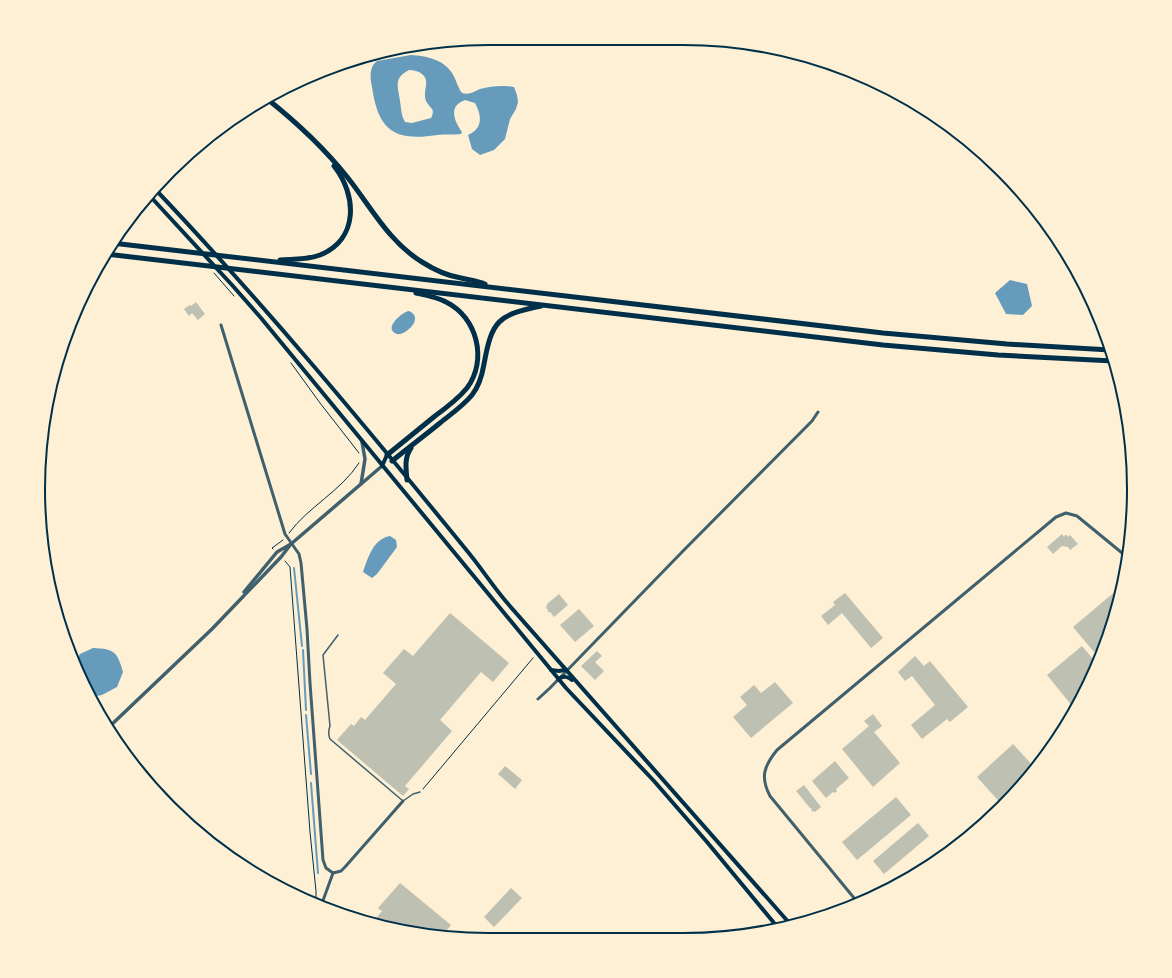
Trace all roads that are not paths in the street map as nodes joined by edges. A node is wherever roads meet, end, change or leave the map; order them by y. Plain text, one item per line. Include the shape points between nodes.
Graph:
1 (271, 102) edge
2 (322, 150) junction
3 (158, 193) edge
4 (153, 198) edge
5 (119, 244) edge
6 (112, 255) edge
7 (262, 260) junction
8 (492, 287) junction
9 (402, 288) junction
10 (546, 305) junction
11 (221, 325) dead end
12 (1104, 350) edge
13 (1108, 361) edge
14 (818, 412) dead end
15 (362, 442) junction
16 (414, 444) junction
17 (387, 455) junction
18 (392, 461) junction
19 (382, 466) junction
20 (407, 480) junction
21 (361, 484) junction
22 (291, 544) junction
23 (1122, 553) edge
24 (338, 636) dead end
25 (551, 670) junction
26 (565, 670) junction
27 (558, 679) junction
28 (575, 681) junction
29 (538, 699) dead end
30 (112, 724) edge
31 (420, 792) road end
32 (403, 801) junction
33 (333, 873) junction
34 (854, 898) edge
35 (323, 900) edge
36 (787, 920) edge
37 (774, 923) edge

1 - 2 highway
2 - 7 highway via 342,179 349,195 351,215 343,236 335,246 314,257 302,260
2 - 8 highway via 348,177 390,235 413,256 438,270
3 - 17 main road via 244,285
4 - 15 main road via 289,351
5 - 7 highway
6 - 9 highway
7 - 8 highway
8 - 12 highway via 883,333
9 - 10 highway
9 - 17 highway via 445,302 458,310 473,331 478,358 474,377 464,392
10 - 13 highway via 883,345
10 - 16 highway via 514,312 498,324 490,336 482,375 473,394 462,406
11 - 22 street via 283,530
14 - 26 street via 812,421
15 - 19 main road
15 - 21 street via 366,459
16 - 18 highway
16 - 20 highway via 406,460
17 - 18 main road
17 - 19 main road
18 - 19 main road
18 - 20 main road
19 - 21 street
19 - 25 main road
20 - 26 main road
21 - 22 street
22 - 30 street via 282,557 212,629
22 - 33 street via 299,554 303,581 323,860 326,868
23 - 34 street via 1077,516 1066,513 1056,517 777,750 764,772 766,789 776,805
24 - 32 lane via 323,655 330,726 328,735 337,746
25 - 26 main road
25 - 27 main road
26 - 27 street
26 - 28 main road
27 - 28 main road via 563,676
27 - 29 street
27 - 37 main road via 654,781
28 - 36 main road
31 - 32 lane
32 - 33 street via 346,867
33 - 35 street

